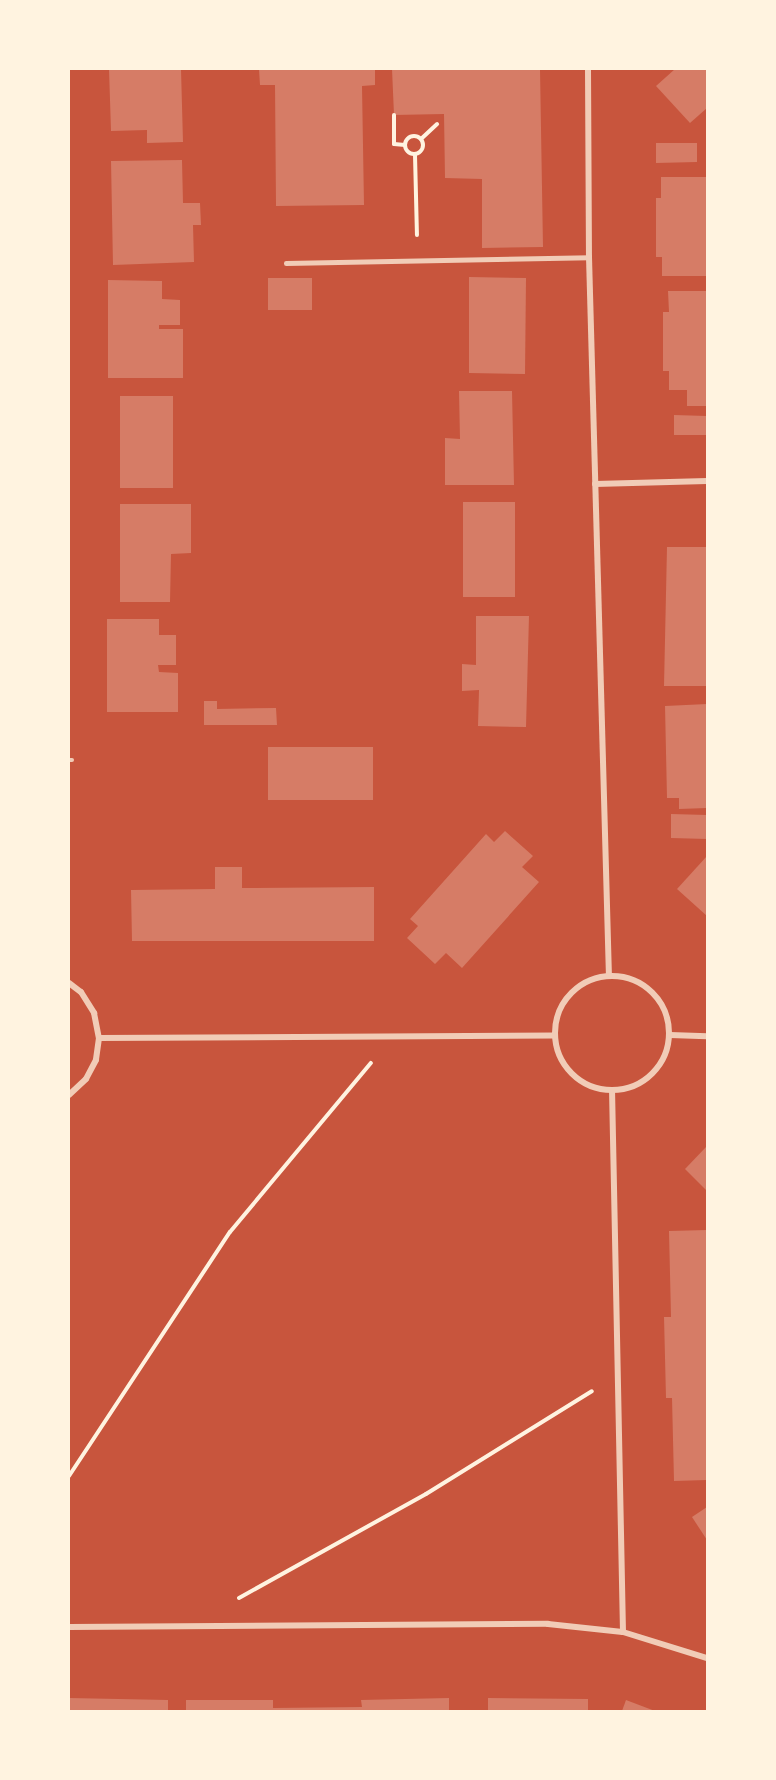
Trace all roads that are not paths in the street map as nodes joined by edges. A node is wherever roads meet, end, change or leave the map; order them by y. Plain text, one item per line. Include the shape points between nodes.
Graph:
1 (588, 69) edge
2 (589, 257) junction
3 (286, 263) dead end
4 (707, 481) edge
5 (595, 484) junction
6 (609, 976) junction
7 (69, 983) edge
8 (669, 1035) junction
9 (555, 1036) junction
10 (707, 1036) edge
11 (99, 1038) junction
12 (612, 1090) junction
13 (69, 1095) edge
14 (69, 1627) edge
15 (624, 1632) junction
16 (707, 1658) edge

1 - 2 street
2 - 3 lane
2 - 5 street
4 - 5 street
5 - 6 street
6 - 8 street via 628,978 645,987 662,1008
6 - 9 street via 576,988 564,1002
7 - 11 street via 81,992 94,1013
8 - 10 street
8 - 12 street via 657,1069 644,1081
9 - 11 street
9 - 12 street via 559,1056 572,1074 589,1085
11 - 13 street via 96,1059 86,1079
12 - 15 street via 615,1376
14 - 15 street via 548,1624
15 - 16 street

